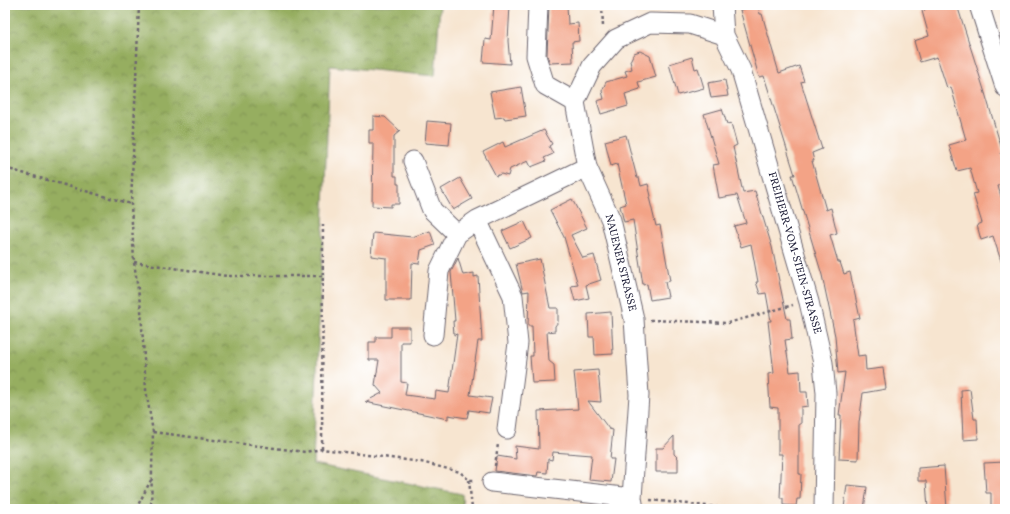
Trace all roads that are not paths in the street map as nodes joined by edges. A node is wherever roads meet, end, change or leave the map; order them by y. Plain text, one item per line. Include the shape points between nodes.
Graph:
1 (538, 5) edge
2 (722, 5) edge
3 (979, 5) edge
4 (724, 35) junction
5 (1005, 87) edge
6 (575, 102) junction
7 (413, 162) dead end
8 (587, 167) junction
9 (477, 220) junction
10 (457, 234) junction
11 (433, 335) dead end
12 (507, 429) road end
13 (492, 482) road end
14 (633, 504) edge
15 (824, 509) edge

1 - 6 street via 536,56 545,85
2 - 4 street, FREIHERR-VOM-STEIN-STRASSE
3 - 5 street
4 - 6 street via 690,24 650,23 616,39 592,66
4 - 15 street, FREIHERR-VOM-STEIN-STRASSE via 741,70 809,302 824,363
6 - 8 street, NAUENER STRASSE
7 - 10 street via 432,210
8 - 9 street
8 - 14 street, NAUENER STRASSE via 611,220 634,318 639,395
9 - 10 street
9 - 12 street via 513,296 518,343
10 - 11 street via 439,271
13 - 14 street

